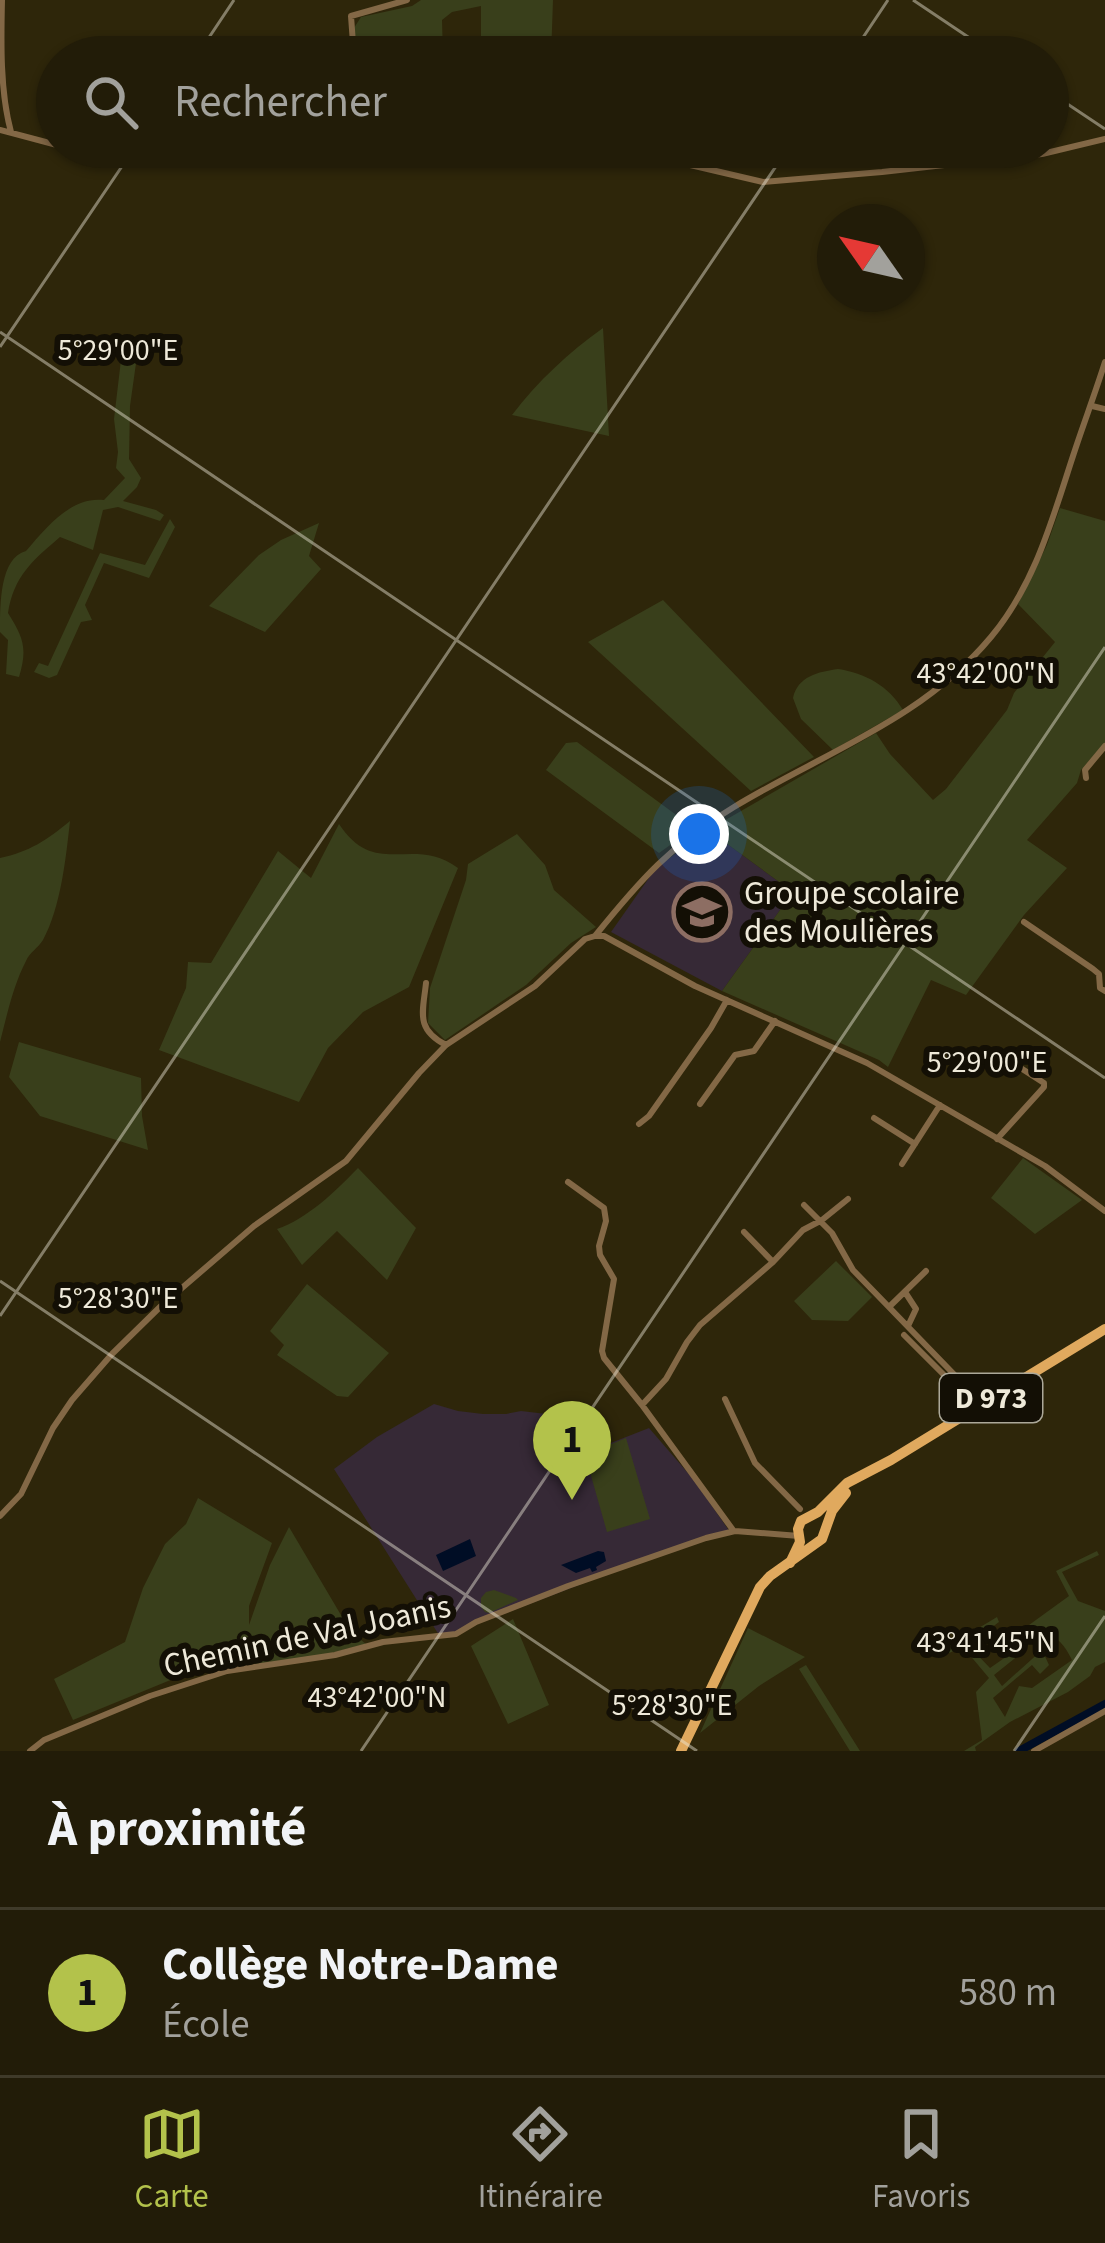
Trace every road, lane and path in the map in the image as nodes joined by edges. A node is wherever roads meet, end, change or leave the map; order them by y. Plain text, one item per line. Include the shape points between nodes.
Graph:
1 (2, 0) edge
2 (407, 0) edge
3 (352, 36) edge
4 (0, 130) edge
5 (11, 131) junction
6 (36, 139) edge
7 (1105, 139) edge
8 (1069, 148) edge
9 (703, 168) edge
10 (918, 168) edge
11 (1105, 362) edge
12 (1092, 406) junction
13 (1105, 409) edge
14 (1105, 746) edge
15 (1086, 778) dead end
16 (1024, 922) dead end
17 (595, 935) junction
18 (426, 982) dead end
19 (1105, 992) edge
20 (727, 1000) junction
21 (775, 1022) junction
22 (446, 1045) junction
23 (1005, 1058) dead end
24 (700, 1104) dead end
25 (940, 1106) junction
26 (874, 1118) dead end
27 (639, 1124) dead end
28 (997, 1138) junction
29 (915, 1144) junction
30 (902, 1164) dead end
31 (568, 1182) dead end
32 (848, 1199) dead end
33 (804, 1205) dead end
34 (1105, 1211) edge
35 (822, 1220) junction
36 (744, 1232) dead end
37 (773, 1262) junction
38 (926, 1271) dead end
39 (904, 1292) junction
40 (889, 1307) junction
41 (1105, 1329) edge
42 (906, 1330) junction
43 (966, 1386) junction
44 (725, 1400) dead end
45 (987, 1401) junction
46 (971, 1402) junction
47 (642, 1405) junction
48 (878, 1467) junction
49 (0, 1516) edge
50 (804, 1522) junction
51 (826, 1525) junction
52 (735, 1532) junction
53 (814, 1544) junction
54 (790, 1563) junction
55 (1105, 1711) edge
56 (30, 1751) edge
57 (681, 1751) edge
58 (1034, 1751) edge

1 - 5 street via 1,95
2 - 3 street via 351,16
4 - 5 street
5 - 6 street
7 - 8 street
9 - 10 street via 763,182
11 - 12 street
12 - 13 street
12 - 17 street via 1023,590 964,667 908,712 733,807 670,851
14 - 15 street
16 - 19 street via 1099,974
17 - 20 street
17 - 22 street
18 - 22 street via 423,1023
20 - 21 street
20 - 27 street
21 - 24 street via 754,1051 735,1055
21 - 25 street
22 - 49 street via 346,1160 254,1226 112,1354 72,1400 21,1494
23 - 28 street via 1044,1087
25 - 28 street
25 - 29 street
26 - 29 street
28 - 34 street
29 - 30 street
31 - 47 street via 606,1214 600,1255 614,1280 602,1351
32 - 35 street
33 - 35 street
35 - 37 street
35 - 40 street via 845,1260
36 - 37 street
37 - 47 street via 700,1325
38 - 39 street
39 - 40 street
39 - 42 street via 916,1309
40 - 42 street
41 - 45 main road, D 973
42 - 43 street
42 - 46 street
43 - 45 street
43 - 46 street
44 - 50 street via 754,1462
45 - 46 main road, D 973
46 - 48 main road, D 973
47 - 52 street
48 - 50 main road, D 973
48 - 51 main road, D 973 via 841,1498
50 - 51 main road
50 - 52 street, Chemin de Val Joanis via 775,1533
50 - 53 main road via 806,1542
50 - 54 main road, D 973
51 - 53 main road
52 - 56 street, Chemin de Val Joanis via 615,1568 456,1634 193,1680
53 - 54 main road, D 973
54 - 57 main road, D 973 via 760,1587
55 - 58 street

